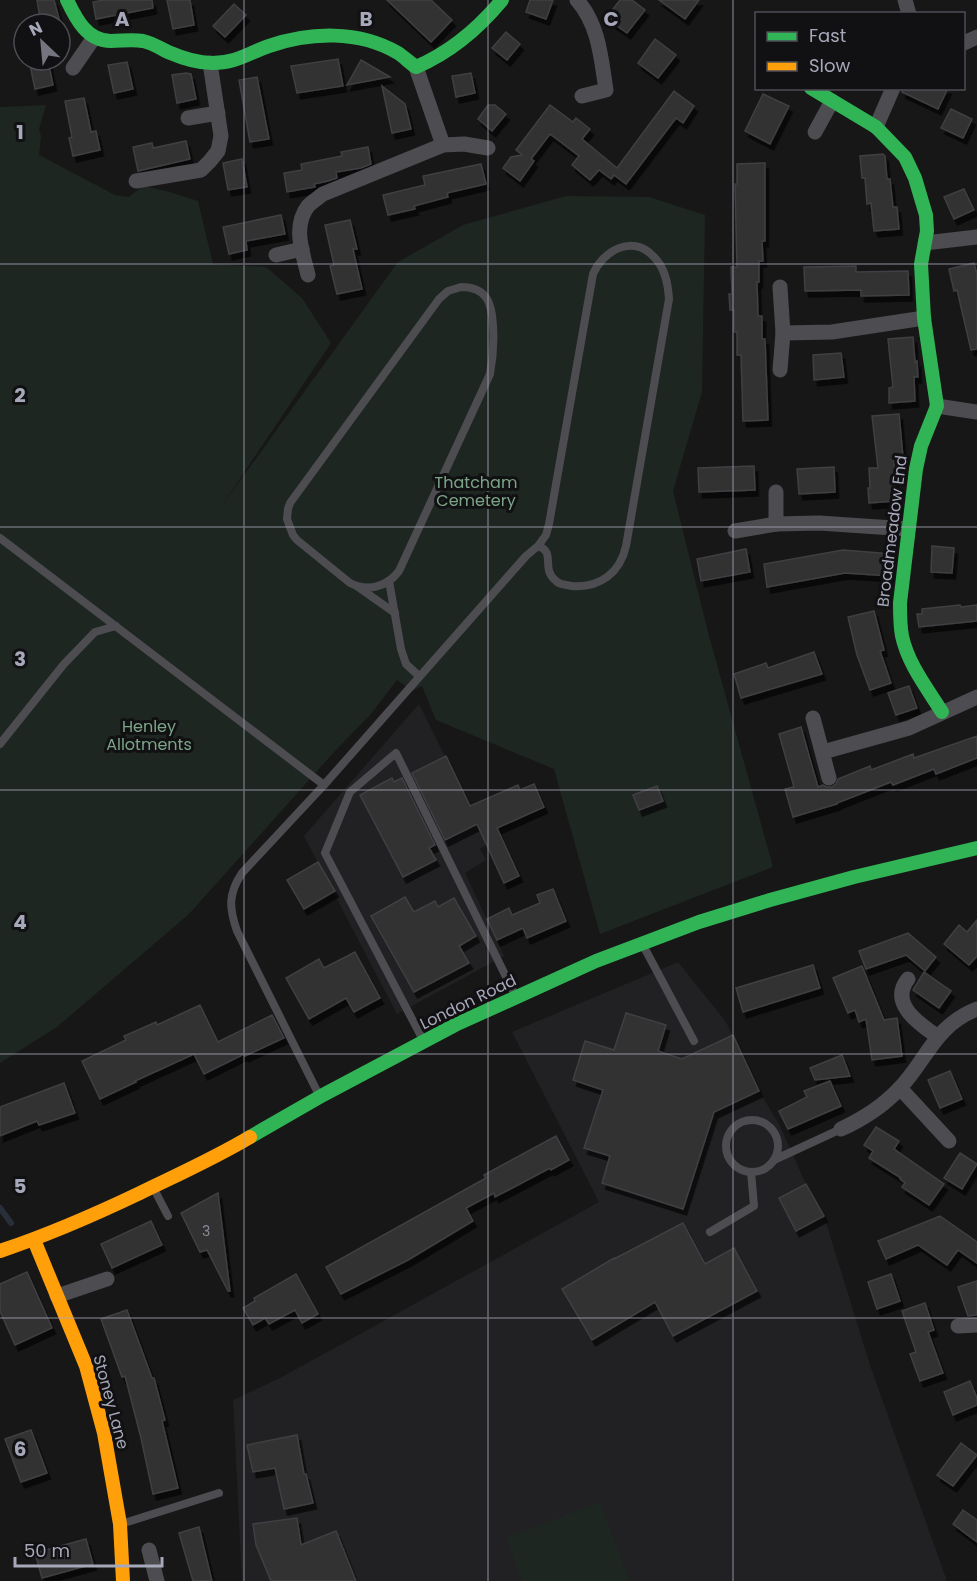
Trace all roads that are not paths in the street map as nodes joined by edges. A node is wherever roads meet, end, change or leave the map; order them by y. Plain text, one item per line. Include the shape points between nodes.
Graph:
1 (67, 0) edge
2 (502, 0) edge
3 (585, 2) edge
4 (93, 39) junction
5 (210, 63) junction
6 (416, 67) junction
7 (73, 68) dead end
8 (814, 90) edge
9 (891, 90) edge
10 (582, 96) dead end
11 (832, 101) junction
12 (218, 113) junction
13 (188, 118) dead end
14 (876, 127) junction
15 (815, 132) dead end
16 (443, 145) junction
17 (488, 148) dead end
18 (136, 181) dead end
19 (977, 237) edge
20 (925, 243) junction
21 (302, 249) junction
22 (276, 255) dead end
23 (308, 276) dead end
24 (780, 287) dead end
25 (924, 318) junction
26 (783, 333) junction
27 (780, 370) dead end
28 (937, 406) junction
29 (977, 412) edge
30 (776, 492) dead end
31 (776, 524) junction
32 (908, 529) junction
33 (735, 531) dead end
34 (0, 538) edge
35 (538, 546) junction
36 (389, 581) junction
37 (357, 586) junction
38 (395, 613) junction
39 (116, 626) junction
40 (419, 676) junction
41 (977, 697) edge
42 (942, 712) junction
43 (813, 718) dead end
44 (0, 744) edge
45 (823, 752) junction
46 (829, 778) dead end
47 (324, 784) junction
48 (977, 848) edge
49 (642, 943) junction
50 (908, 980) dead end
51 (515, 997) junction
52 (977, 1009) edge
53 (938, 1037) junction
54 (424, 1041) junction
55 (694, 1041) dead end
56 (900, 1088) junction
57 (321, 1097) junction
58 (841, 1129) joint
59 (949, 1142) dead end
60 (774, 1160) junction
61 (752, 1172) junction
62 (153, 1187) junction
63 (168, 1216) dead end
64 (710, 1232) dead end
65 (34, 1240) junction
66 (0, 1251) edge
67 (107, 1279) dead end
68 (57, 1296) junction
69 (977, 1325) edge
70 (958, 1326) dead end
71 (219, 1493) dead end
72 (120, 1524) junction
73 (149, 1550) dead end
74 (123, 1581) edge
75 (157, 1581) edge

1 - 4 street
2 - 6 street via 452,49
3 - 10 street via 613,88
4 - 5 street via 149,42 176,55
4 - 7 street
5 - 6 street via 241,58 319,34 370,42 398,53
5 - 12 street
6 - 16 street
8 - 11 street
9 - 14 street
11 - 14 street
11 - 15 street
12 - 13 street
12 - 18 street via 218,151 201,170
14 - 20 street via 905,157 915,178 926,215
16 - 17 street
16 - 21 street via 322,194 308,206 302,219
19 - 20 street
20 - 25 street via 921,264
21 - 22 street
21 - 23 street
24 - 26 street
25 - 26 street via 832,332
25 - 28 street
26 - 27 street
28 - 29 street
28 - 32 street, Broadmeadow End via 921,446
30 - 31 street
31 - 32 street
31 - 33 street
32 - 42 street, Broadmeadow End via 900,603 903,639
34 - 39 lane
35 - 35 lane via 546,552 548,571 561,584 592,585 612,573 624,558 669,299 667,280 659,263 641,248 615,249 601,260 593,274 549,524
35 - 40 lane
36 - 37 lane via 371,588
36 - 37 lane via 399,571 490,374 492,310 488,298 475,289 453,289 439,299 288,509 287,519 297,540
36 - 38 lane
37 - 38 lane
38 - 40 lane via 406,664
39 - 44 lane via 95,632 87,640
39 - 47 lane
40 - 47 lane
41 - 42 street
42 - 45 street via 909,728
43 - 45 street
45 - 46 street
47 - 57 lane via 242,873 231,904 237,931
48 - 49 street, London Road via 854,876 686,923
49 - 51 street, London Road
49 - 55 lane
50 - 53 street via 903,990 907,1010
51 - 54 street, London Road
51 - 54 lane via 396,753 350,792 325,853
52 - 53 street via 956,1020
53 - 56 street
54 - 57 street, London Road
56 - 58 street via 872,1112
56 - 59 street
57 - 62 street, London Road via 216,1157
58 - 60 lane
60 - 61 lane
60 - 61 lane via 778,1144 772,1129 758,1121 741,1123 729,1134 727,1151 736,1166
61 - 64 lane via 754,1206
62 - 63 lane
62 - 65 street, London Road
65 - 66 street, London Road
65 - 68 street, Stoney Lane
67 - 68 street
68 - 72 street, Stoney Lane via 86,1366 104,1433
69 - 70 street
71 - 72 lane
72 - 74 street, Stoney Lane
73 - 75 street

